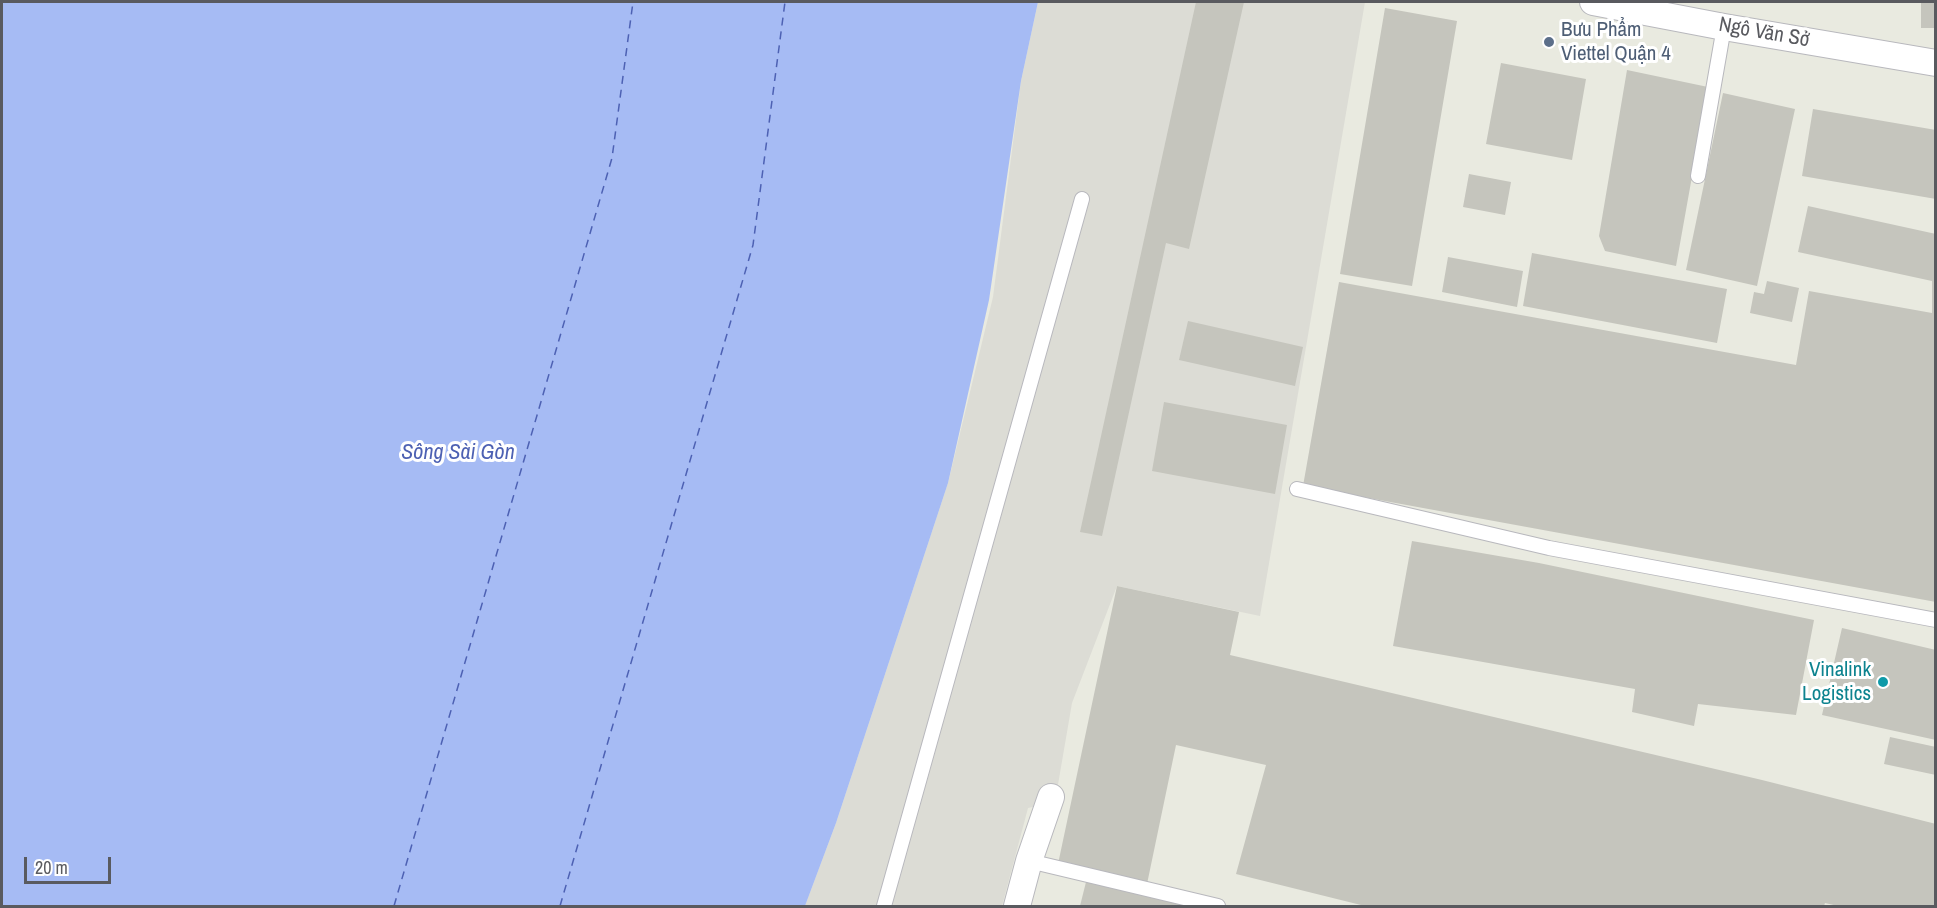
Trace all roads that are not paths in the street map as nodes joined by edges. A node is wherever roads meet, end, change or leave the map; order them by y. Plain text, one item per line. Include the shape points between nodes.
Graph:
1 (1601, 2) edge
2 (1724, 27) junction
3 (1935, 63) edge
4 (1698, 176) dead end
5 (1082, 199) dead end
6 (1297, 489) dead end
7 (1935, 620) edge
8 (1051, 797) dead end
9 (1029, 861) junction
10 (884, 906) edge
11 (1017, 906) edge
12 (1218, 906) edge

1 - 2 street, Ngô Văn Sở
2 - 3 street, Ngô Văn Sở
2 - 4 lane
5 - 10 lane
6 - 7 lane via 1550,548
8 - 9 street
9 - 11 street
9 - 12 lane

